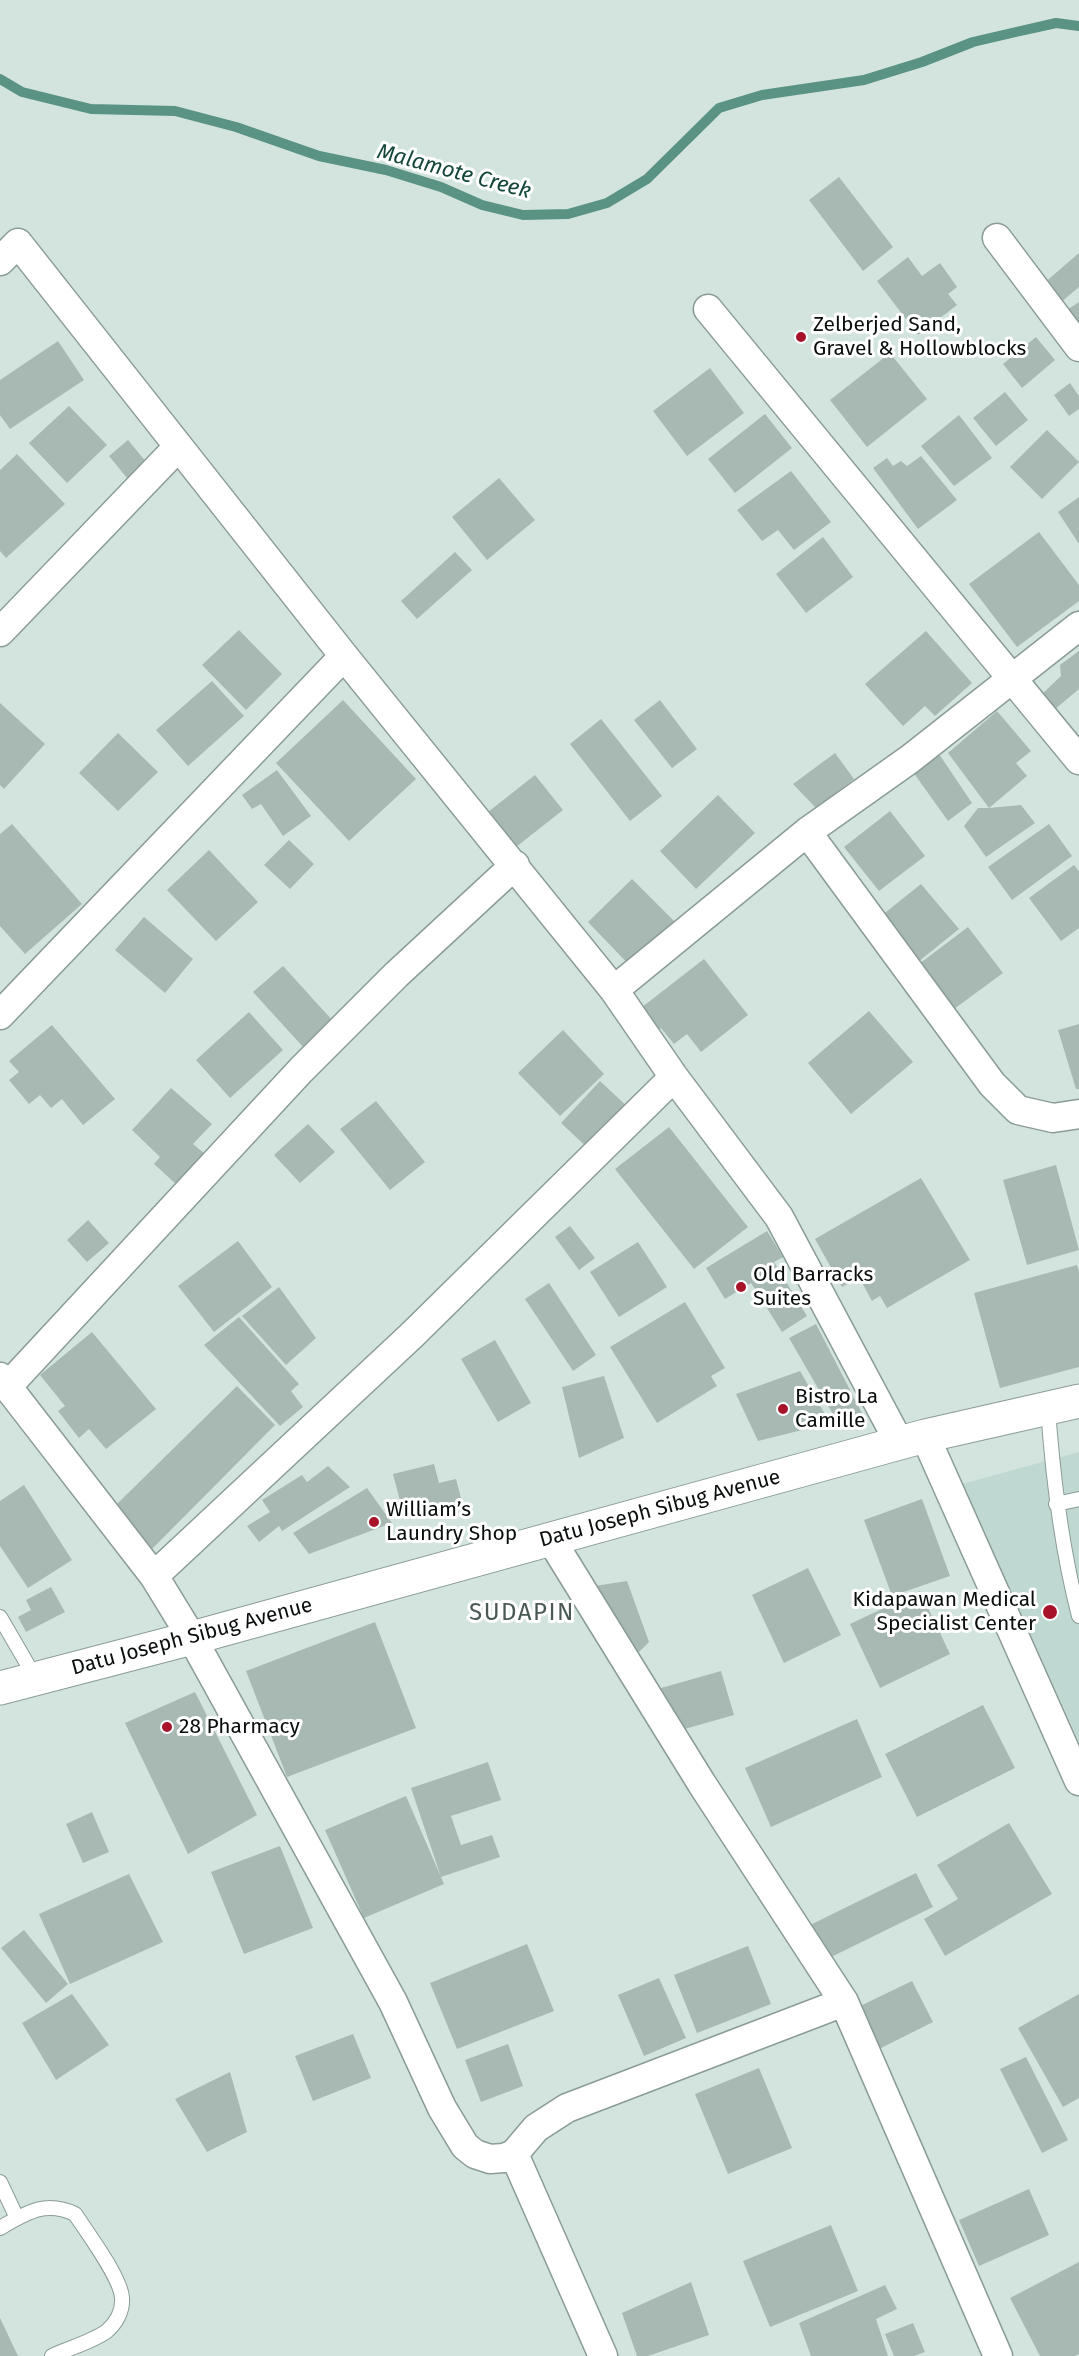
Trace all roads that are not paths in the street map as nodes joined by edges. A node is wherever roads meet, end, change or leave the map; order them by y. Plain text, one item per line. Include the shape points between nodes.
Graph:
1 (997, 238) dead end
2 (0, 261) edge
3 (708, 309) dead end
4 (1079, 347) edge
5 (178, 447) junction
6 (1079, 626) edge
7 (0, 632) edge
8 (344, 656) junction
9 (1013, 677) junction
10 (1079, 760) edge
11 (807, 832) junction
12 (514, 865) junction
13 (614, 990) junction
14 (0, 1015) edge
15 (674, 1077) junction
16 (1079, 1114) edge
17 (4, 1382) edge
18 (1079, 1401) edge
19 (1048, 1408) junction
20 (912, 1440) junction
21 (1079, 1499) edge
22 (1056, 1504) junction
23 (550, 1539) junction
24 (154, 1576) junction
25 (1079, 1616) edge
26 (0, 1617) edge
27 (192, 1638) junction
28 (36, 1679) junction
29 (0, 1688) edge
30 (1079, 1781) edge
31 (844, 2002) junction
32 (514, 2154) junction
33 (0, 2182) edge
34 (17, 2218) junction
35 (0, 2228) edge
36 (52, 2356) edge
37 (603, 2356) edge
38 (999, 2356) edge

1 - 4 street
2 - 5 street via 18,243
3 - 9 street
5 - 7 street
5 - 8 street
6 - 9 street
8 - 12 street
8 - 14 street
9 - 10 street
9 - 11 street via 910,759
11 - 13 street
11 - 16 street via 992,1084 1017,1110 1053,1118
12 - 13 street
12 - 17 street via 301,1070
13 - 15 street
15 - 20 street via 779,1217
15 - 24 street via 412,1335
17 - 24 street
18 - 19 main road, Datu Joseph Sibug Avenue
19 - 20 main road, Datu Joseph Sibug Avenue
19 - 22 lane
20 - 23 main road, Datu Joseph Sibug Avenue
20 - 30 street
21 - 22 lane
22 - 25 lane via 1065,1564
23 - 27 main road, Datu Joseph Sibug Avenue
23 - 31 street via 702,1784
24 - 27 street
26 - 28 lane
27 - 28 main road, Datu Joseph Sibug Avenue
27 - 32 street via 393,2002 442,2108 465,2146 490,2159
28 - 29 main road, Datu Joseph Sibug Avenue
31 - 32 street via 567,2108 536,2128
31 - 38 street
32 - 37 street
33 - 34 lane
34 - 35 lane
34 - 36 lane via 49,2207 75,2214 119,2284 121,2309 113,2325

